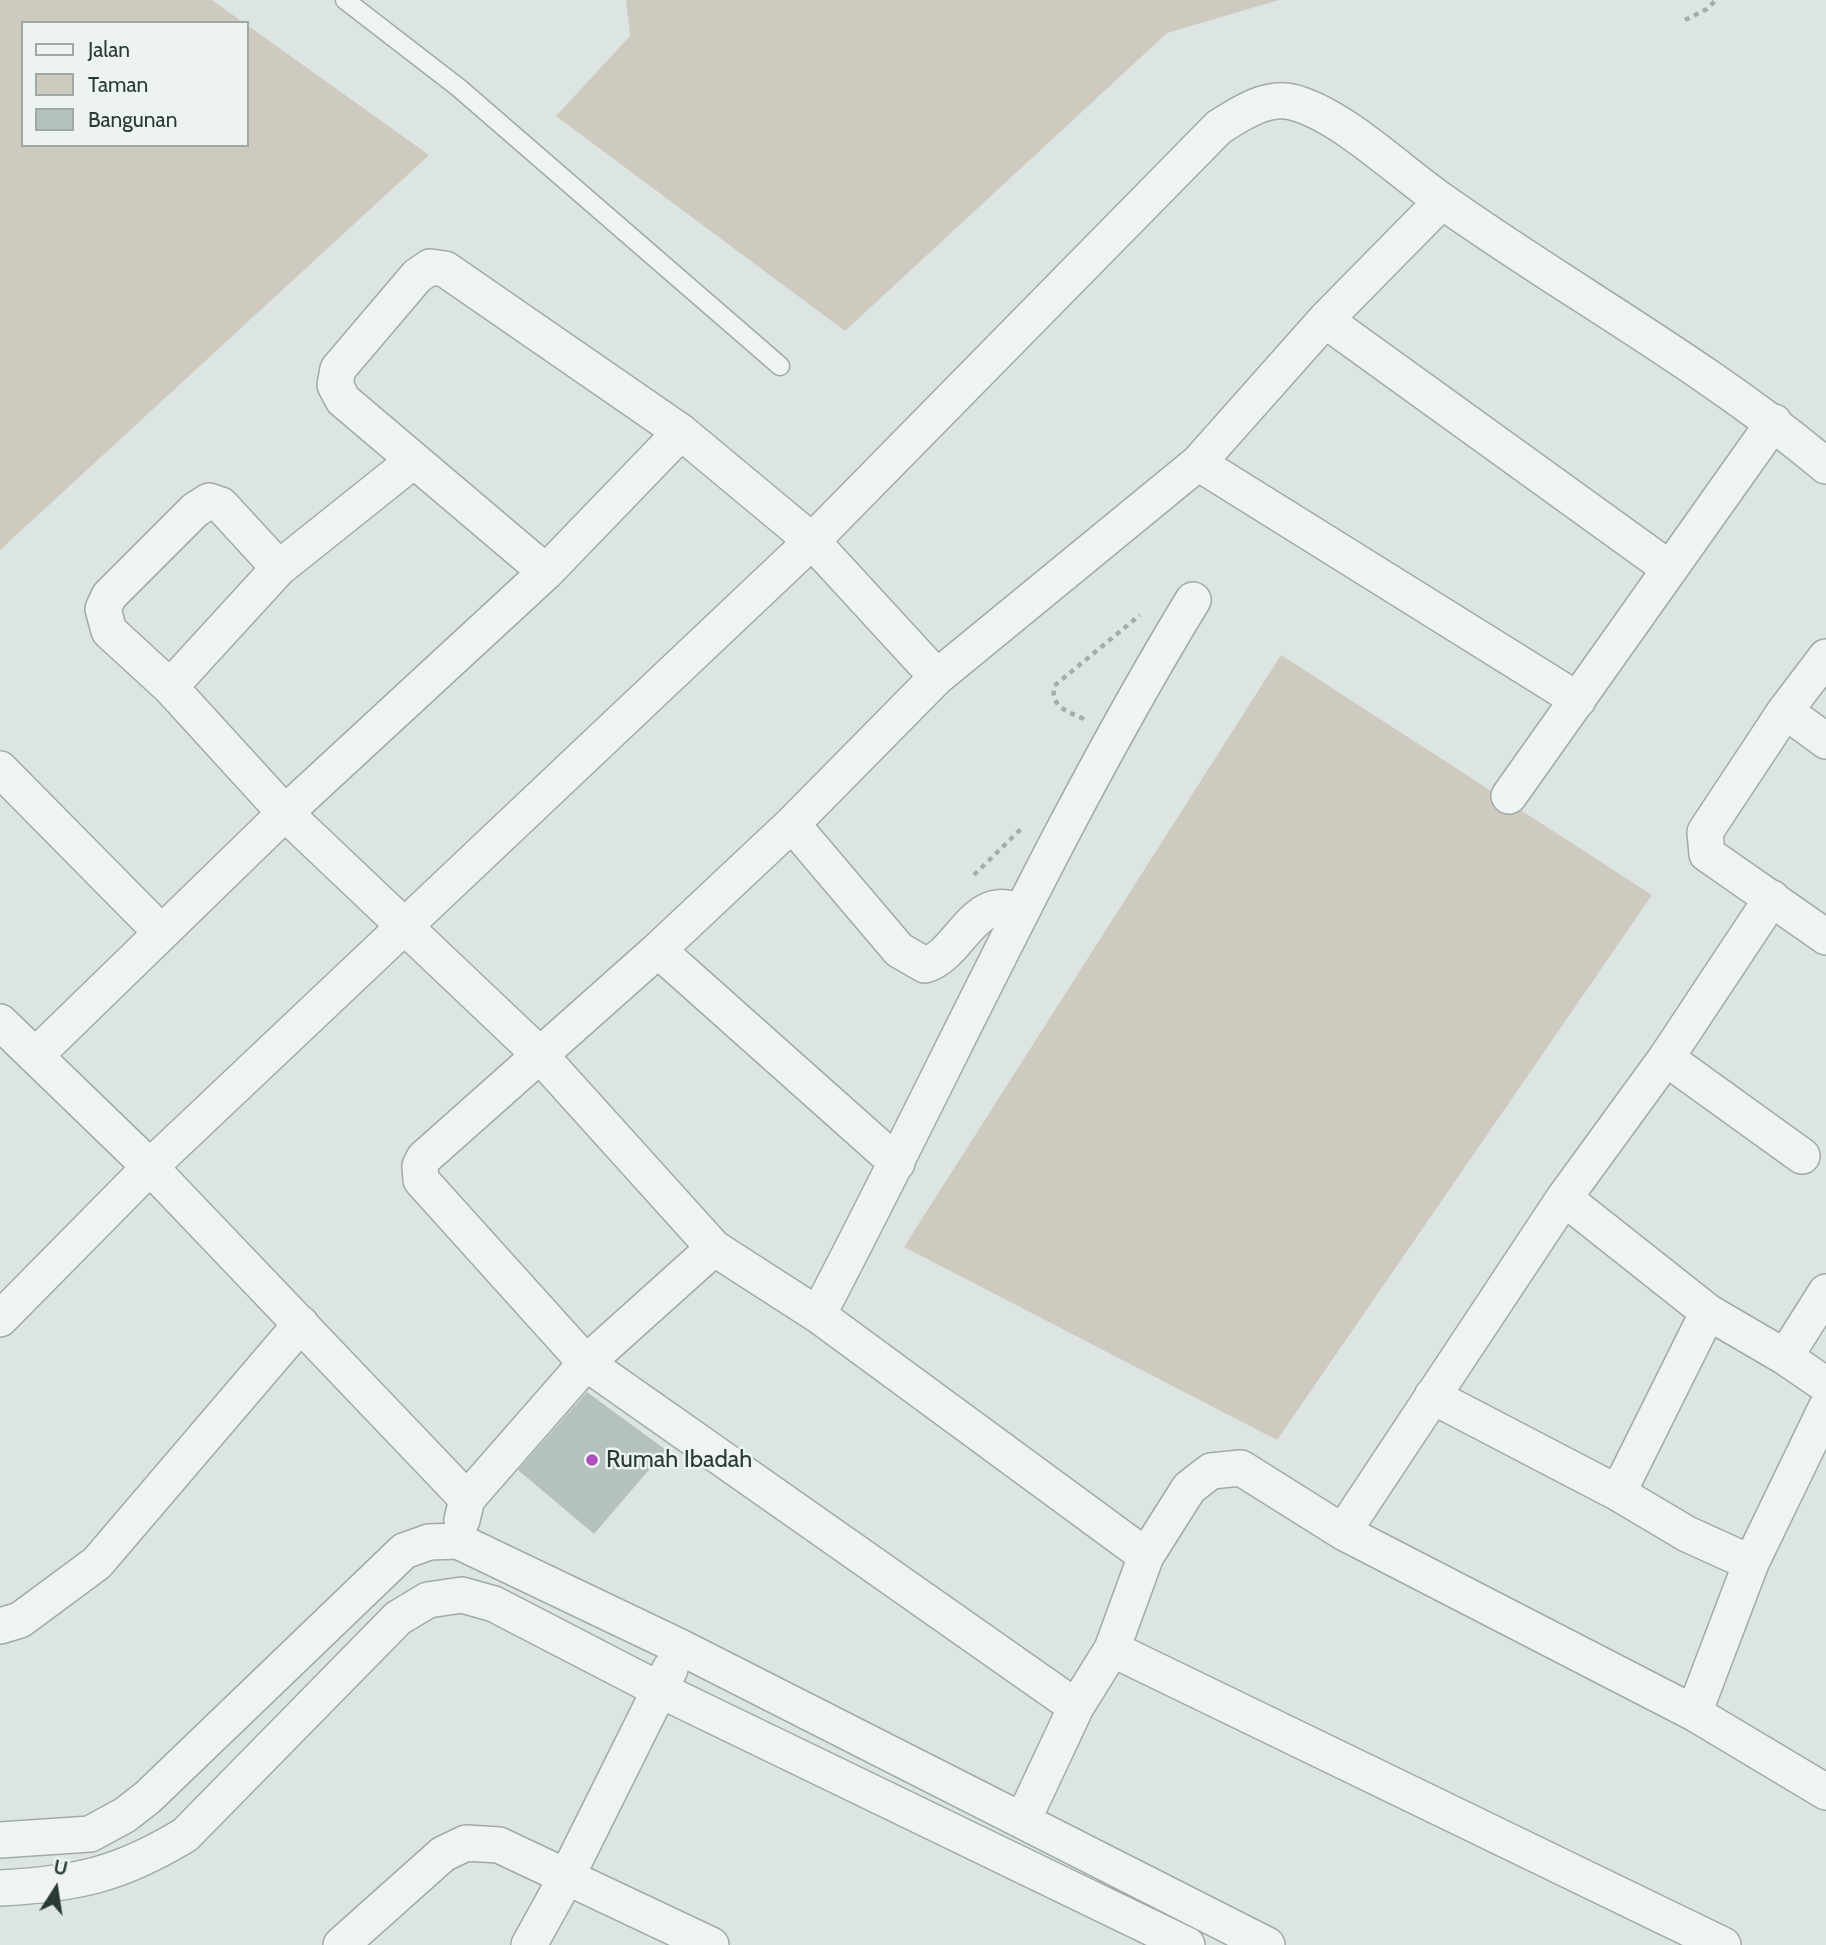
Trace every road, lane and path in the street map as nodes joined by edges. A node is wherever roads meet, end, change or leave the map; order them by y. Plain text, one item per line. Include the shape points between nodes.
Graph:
1 (345, 0) edge
2 (1716, 0) edge
3 (1685, 20) dead end
4 (1442, 201) junction
5 (1325, 320) junction
6 (780, 366) dead end
7 (1774, 422) junction
8 (681, 432) junction
9 (413, 461) junction
10 (1198, 463) junction
11 (1826, 466) edge
12 (812, 541) junction
13 (279, 568) junction
14 (1670, 569) junction
15 (546, 572) junction
16 (1194, 600) joint
17 (1826, 657) edge
18 (937, 677) junction
19 (170, 687) junction
20 (1578, 700) junction
21 (1785, 711) junction
22 (1116, 734) junction
23 (1826, 740) edge
24 (0, 769) edge
25 (1510, 796) dead end
26 (285, 813) junction
27 (1027, 822) dead end
28 (792, 824) junction
29 (968, 881) dead end
30 (1772, 898) junction
31 (1021, 913) junction
32 (403, 927) junction
33 (161, 932) junction
34 (1826, 937) edge
35 (658, 950) junction
36 (0, 1021) edge
37 (538, 1053) junction
38 (35, 1056) junction
39 (1666, 1058) junction
40 (1802, 1156) dead end
41 (897, 1163) junction
42 (150, 1167) junction
43 (1564, 1198) junction
44 (713, 1248) junction
45 (1826, 1292) edge
46 (1708, 1312) junction
47 (818, 1315) junction
48 (0, 1320) edge
49 (301, 1324) junction
50 (1785, 1357) junction
51 (586, 1363) junction
52 (1826, 1385) edge
53 (1432, 1396) junction
54 (1826, 1408) edge
55 (1618, 1493) junction
56 (467, 1499) junction
57 (1343, 1532) junction
58 (458, 1541) junction
59 (1146, 1556) junction
60 (1751, 1563) junction
61 (0, 1626) edge
62 (682, 1648) junction
63 (1112, 1648) junction
64 (658, 1689) junction
65 (1076, 1707) junction
66 (1694, 1713) junction
67 (1826, 1792) edge
68 (1023, 1820) junction
69 (0, 1840) edge
70 (566, 1878) junction
71 (0, 1888) edge
72 (1213, 1932) edge
73 (341, 1945) edge
74 (529, 1945) edge
75 (711, 1945) edge
76 (1187, 1945) edge
77 (1267, 1945) edge
78 (1723, 1945) edge

1 - 6 lane via 459,89
2 - 3 path
4 - 5 street
4 - 7 street
4 - 12 street via 1331,119 1291,102 1254,106 1219,127
5 - 10 street
5 - 14 street
7 - 11 street
7 - 14 street
8 - 9 street via 445,269 430,267 417,276 338,369 335,385 343,400
8 - 12 street
8 - 15 street
9 - 13 street
9 - 15 street
10 - 18 street
10 - 20 street
12 - 18 street
12 - 32 street
13 - 19 street
13 - 19 street via 221,505 209,501 110,596 103,609 109,631
14 - 20 street
15 - 26 street
16 - 22 street
16 - 22 path via 1153,604 1054,686 1052,697 1058,707
17 - 21 street
18 - 28 street
19 - 26 street
20 - 25 street
21 - 23 street
21 - 30 street via 1705,832 1707,854
22 - 31 street
24 - 33 street
26 - 32 street
26 - 33 street
27 - 29 path
28 - 31 street via 899,950 925,965 939,957 981,912 1002,907
28 - 35 street
30 - 34 street
30 - 39 street
31 - 41 street
32 - 37 street
32 - 42 street
33 - 38 street
35 - 37 street
35 - 41 street
36 - 38 street
37 - 44 street
37 - 51 street via 424,1157 419,1176
38 - 42 street
39 - 40 street
39 - 43 street
41 - 47 street
42 - 48 street
42 - 49 street
43 - 46 street
43 - 53 street
44 - 47 street
44 - 51 street
45 - 50 street
46 - 50 street
46 - 55 street
47 - 59 street
49 - 56 street
49 - 61 street via 97,1563 20,1620
50 - 52 street
51 - 56 street
51 - 65 street
53 - 55 street
53 - 57 street
54 - 60 street
55 - 60 street via 1664,1522
56 - 58 street
57 - 59 street via 1241,1468 1211,1471 1189,1488
57 - 66 street
58 - 62 street
58 - 69 street via 429,1542 404,1552 125,1815 90,1833
59 - 63 street
60 - 66 street
62 - 64 street
62 - 68 street
63 - 65 street
63 - 78 street
64 - 70 street
64 - 71 street via 494,1604 462,1595 428,1600 398,1618 184,1835 114,1872 62,1885
64 - 76 street
65 - 68 street
66 - 67 street
68 - 72 street
70 - 73 street via 499,1845 466,1843 443,1854
70 - 74 street
70 - 75 street
72 - 77 street

